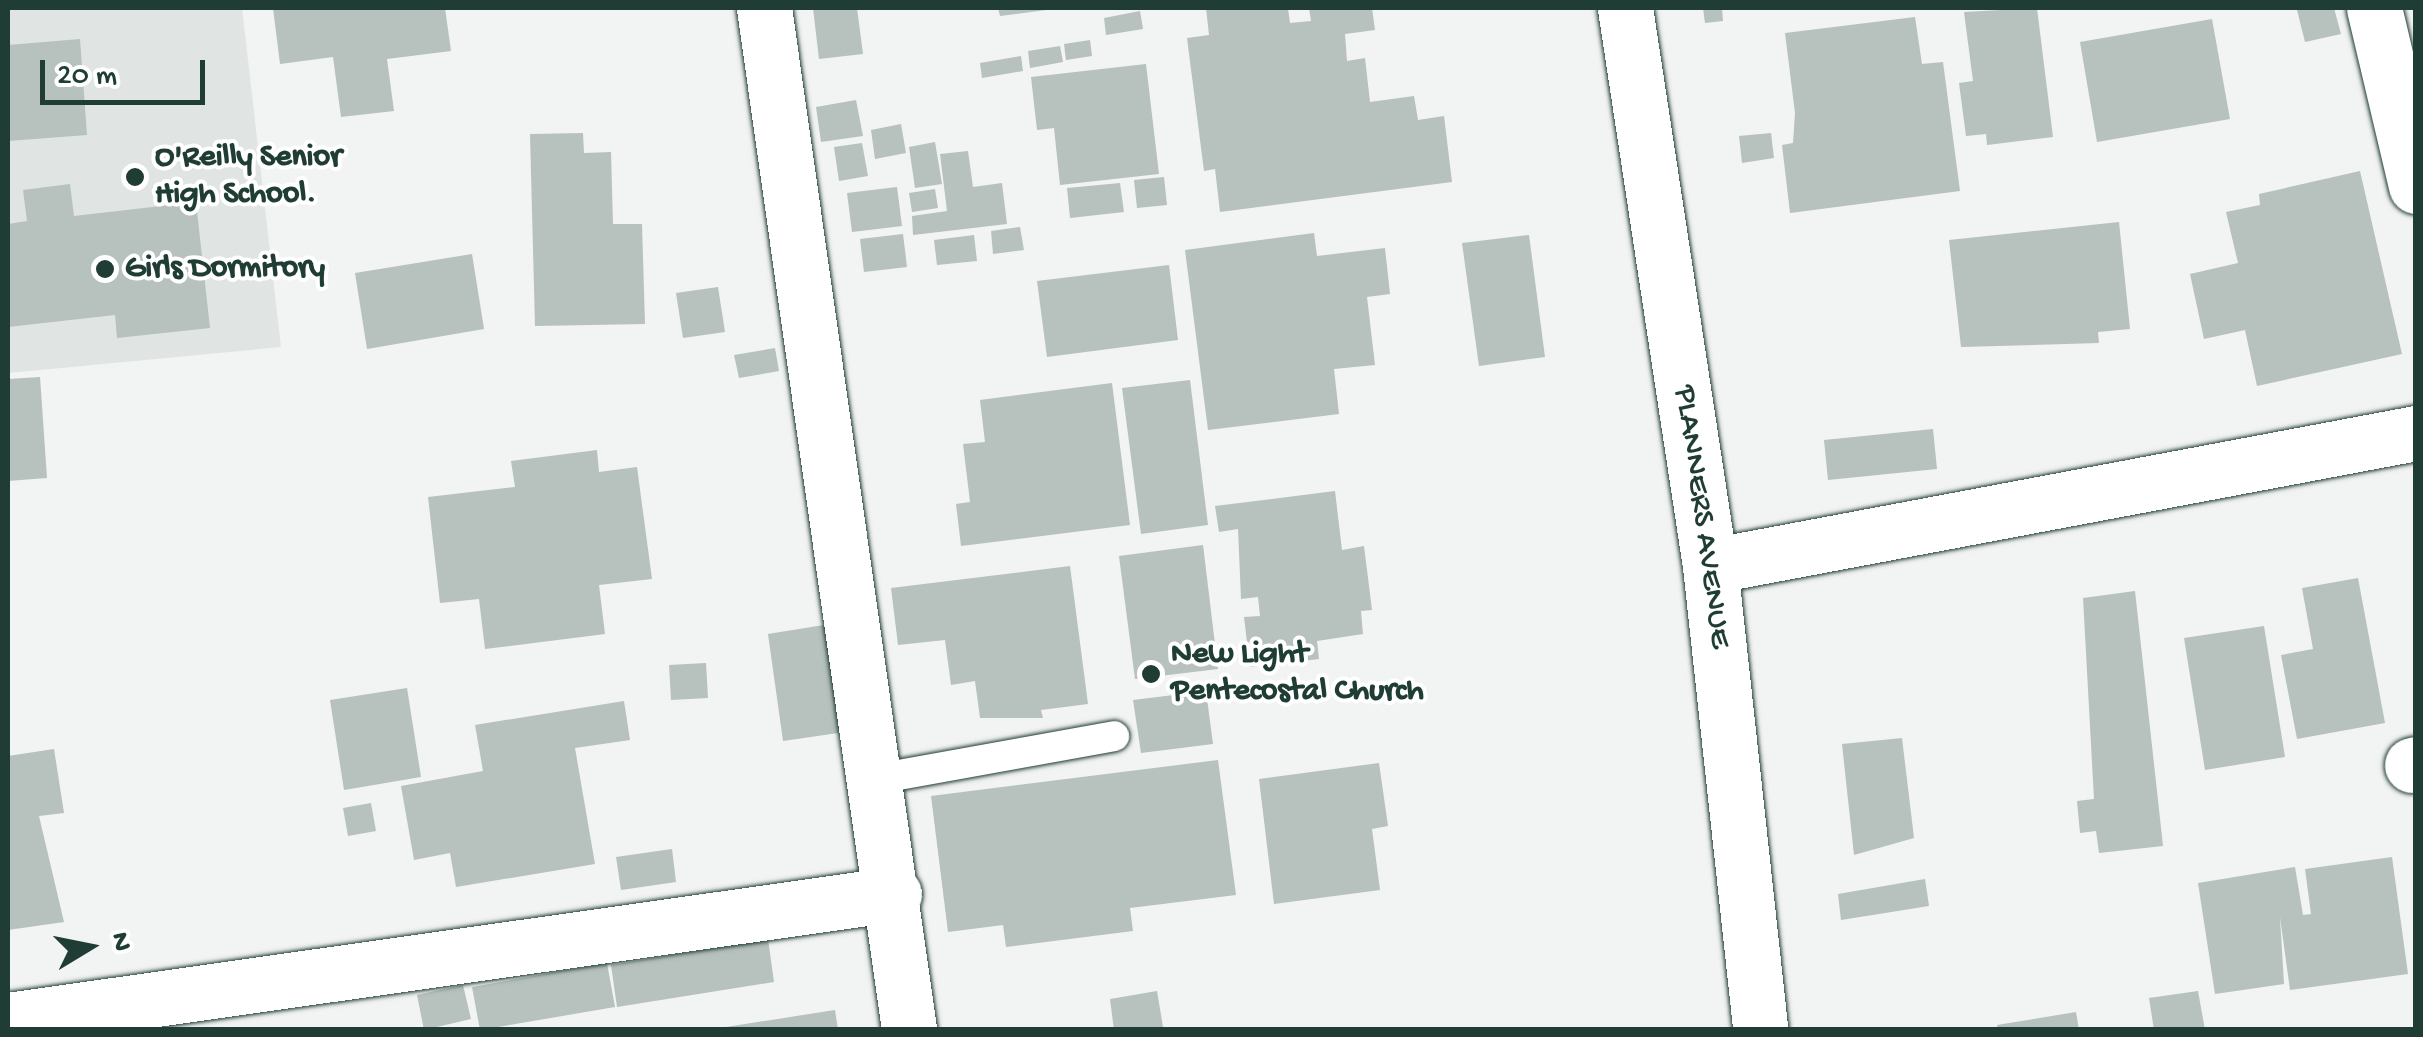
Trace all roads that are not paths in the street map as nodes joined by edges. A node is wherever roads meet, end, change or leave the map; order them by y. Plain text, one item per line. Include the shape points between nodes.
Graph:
1 (764, 8) edge
2 (1624, 8) edge
3 (2374, 8) edge
4 (2416, 186) edge
5 (2416, 433) edge
6 (1710, 566) junction
7 (1114, 736) dead end
8 (876, 779) junction
9 (894, 894) junction
10 (8, 1020) edge
11 (909, 1030) edge
12 (1760, 1030) edge

1 - 8 street
2 - 6 street, PLANNERS AVENUE
3 - 4 street
5 - 6 street
6 - 12 street, PLANNERS AVENUE
7 - 8 lane
8 - 9 street
9 - 10 street
9 - 11 street

